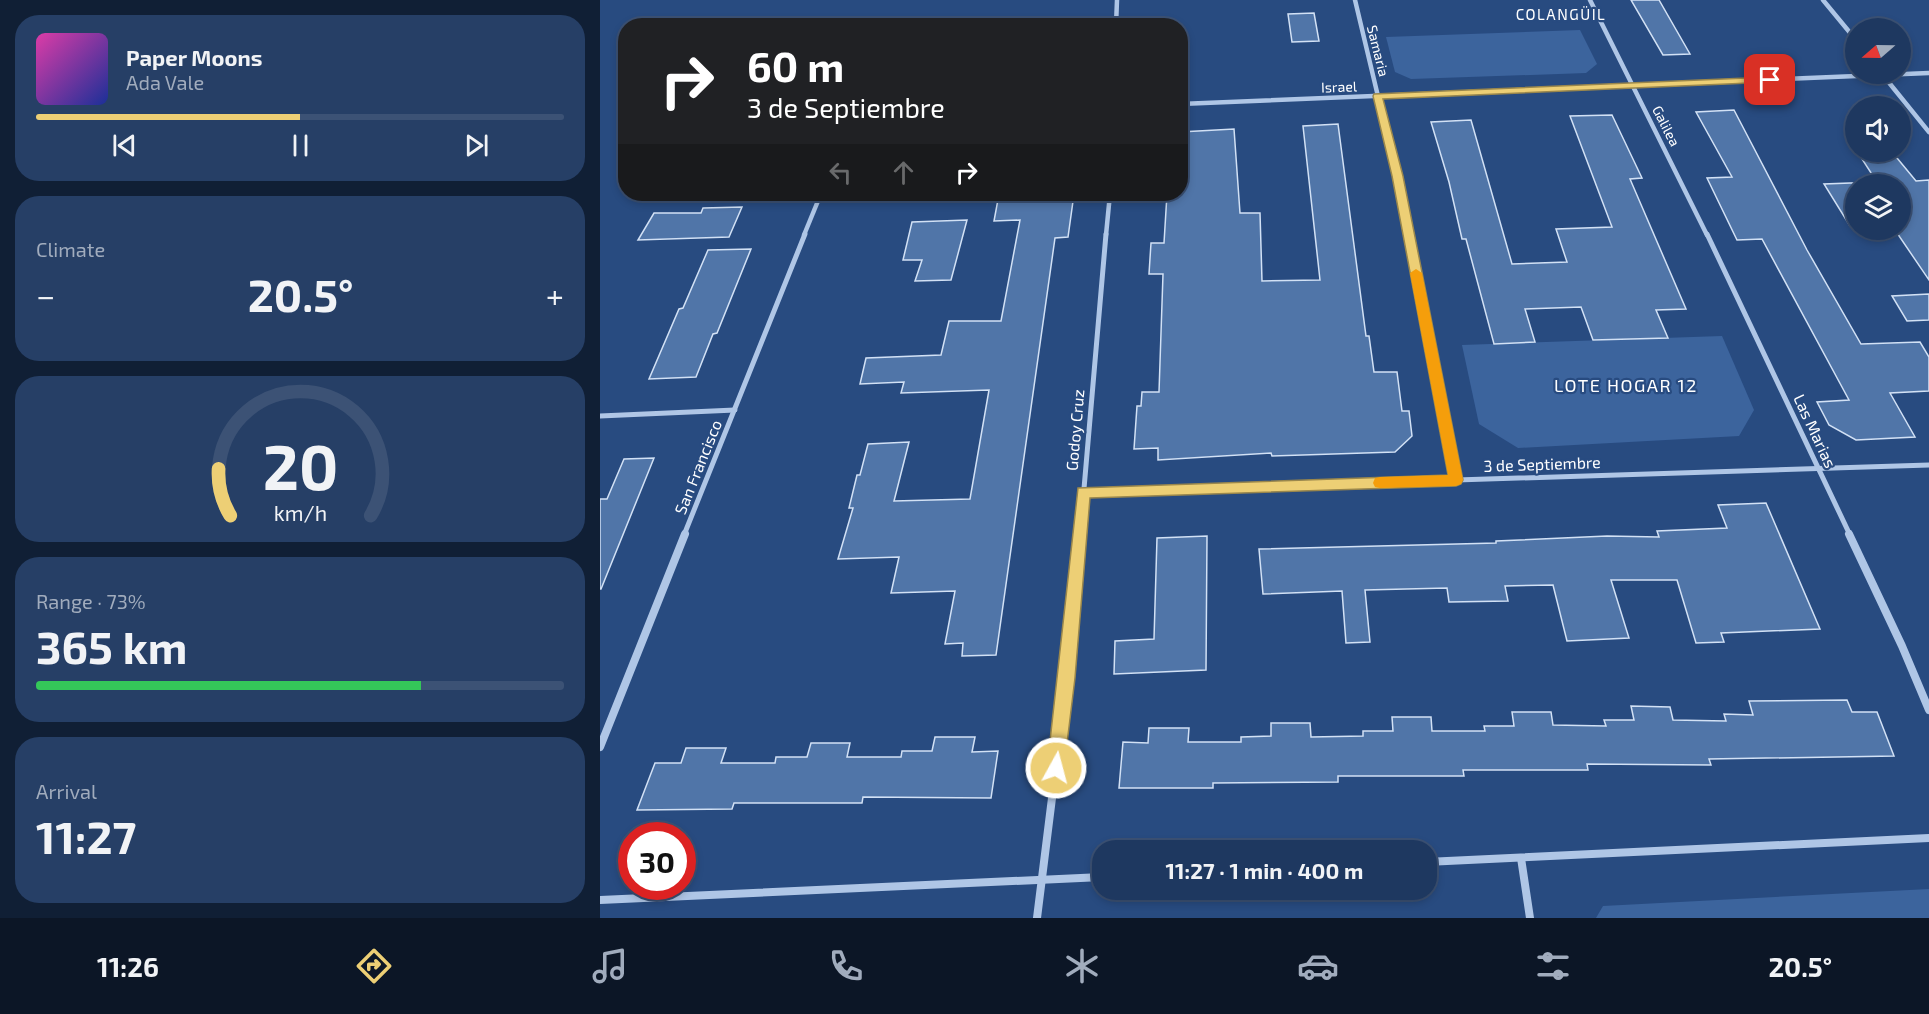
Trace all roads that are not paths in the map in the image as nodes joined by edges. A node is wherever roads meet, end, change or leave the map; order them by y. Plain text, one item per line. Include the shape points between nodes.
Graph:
1 (1117, 0) edge
2 (1354, 0) edge
3 (1590, 0) edge
4 (1823, 0) edge
5 (1116, 18) edge
6 (1845, 27) edge
7 (1911, 73) edge
8 (1929, 73) edge
9 (1845, 76) edge
10 (1891, 84) edge
11 (1634, 85) junction
12 (1378, 96) junction
13 (1188, 104) edge
14 (1929, 132) edge
15 (1674, 165) joint
16 (818, 201) edge
17 (1109, 201) edge
18 (735, 410) junction
19 (600, 416) edge
20 (1929, 465) edge
21 (1818, 468) junction
22 (1456, 480) junction
23 (1083, 492) junction
24 (1929, 710) edge
25 (600, 747) edge
26 (1929, 838) edge
27 (1521, 858) junction
28 (1437, 862) edge
29 (1092, 877) edge
30 (1041, 880) junction
31 (600, 900) edge
32 (1036, 918) edge
33 (1530, 918) edge

1 - 5 street
2 - 12 street, Samaria
3 - 11 street, Galilea
4 - 6 street
7 - 8 street, Israel
9 - 11 street, Israel
10 - 14 street
11 - 12 street, Israel
11 - 15 street, Galilea
12 - 13 street, Israel
12 - 22 street, Samaria
15 - 21 street, Las Marias
16 - 18 street, San Francisco
17 - 23 street, Godoy Cruz
18 - 19 street
18 - 25 street, San Francisco
20 - 21 street, 3 de Septiembre
21 - 22 street, 3 de Septiembre
21 - 24 street, Las Marias
22 - 23 street, 3 de Septiembre
23 - 30 street, Godoy Cruz via 1067,678
26 - 27 street
27 - 28 street
27 - 33 street
29 - 30 street
30 - 31 street
30 - 32 street, Godoy Cruz

